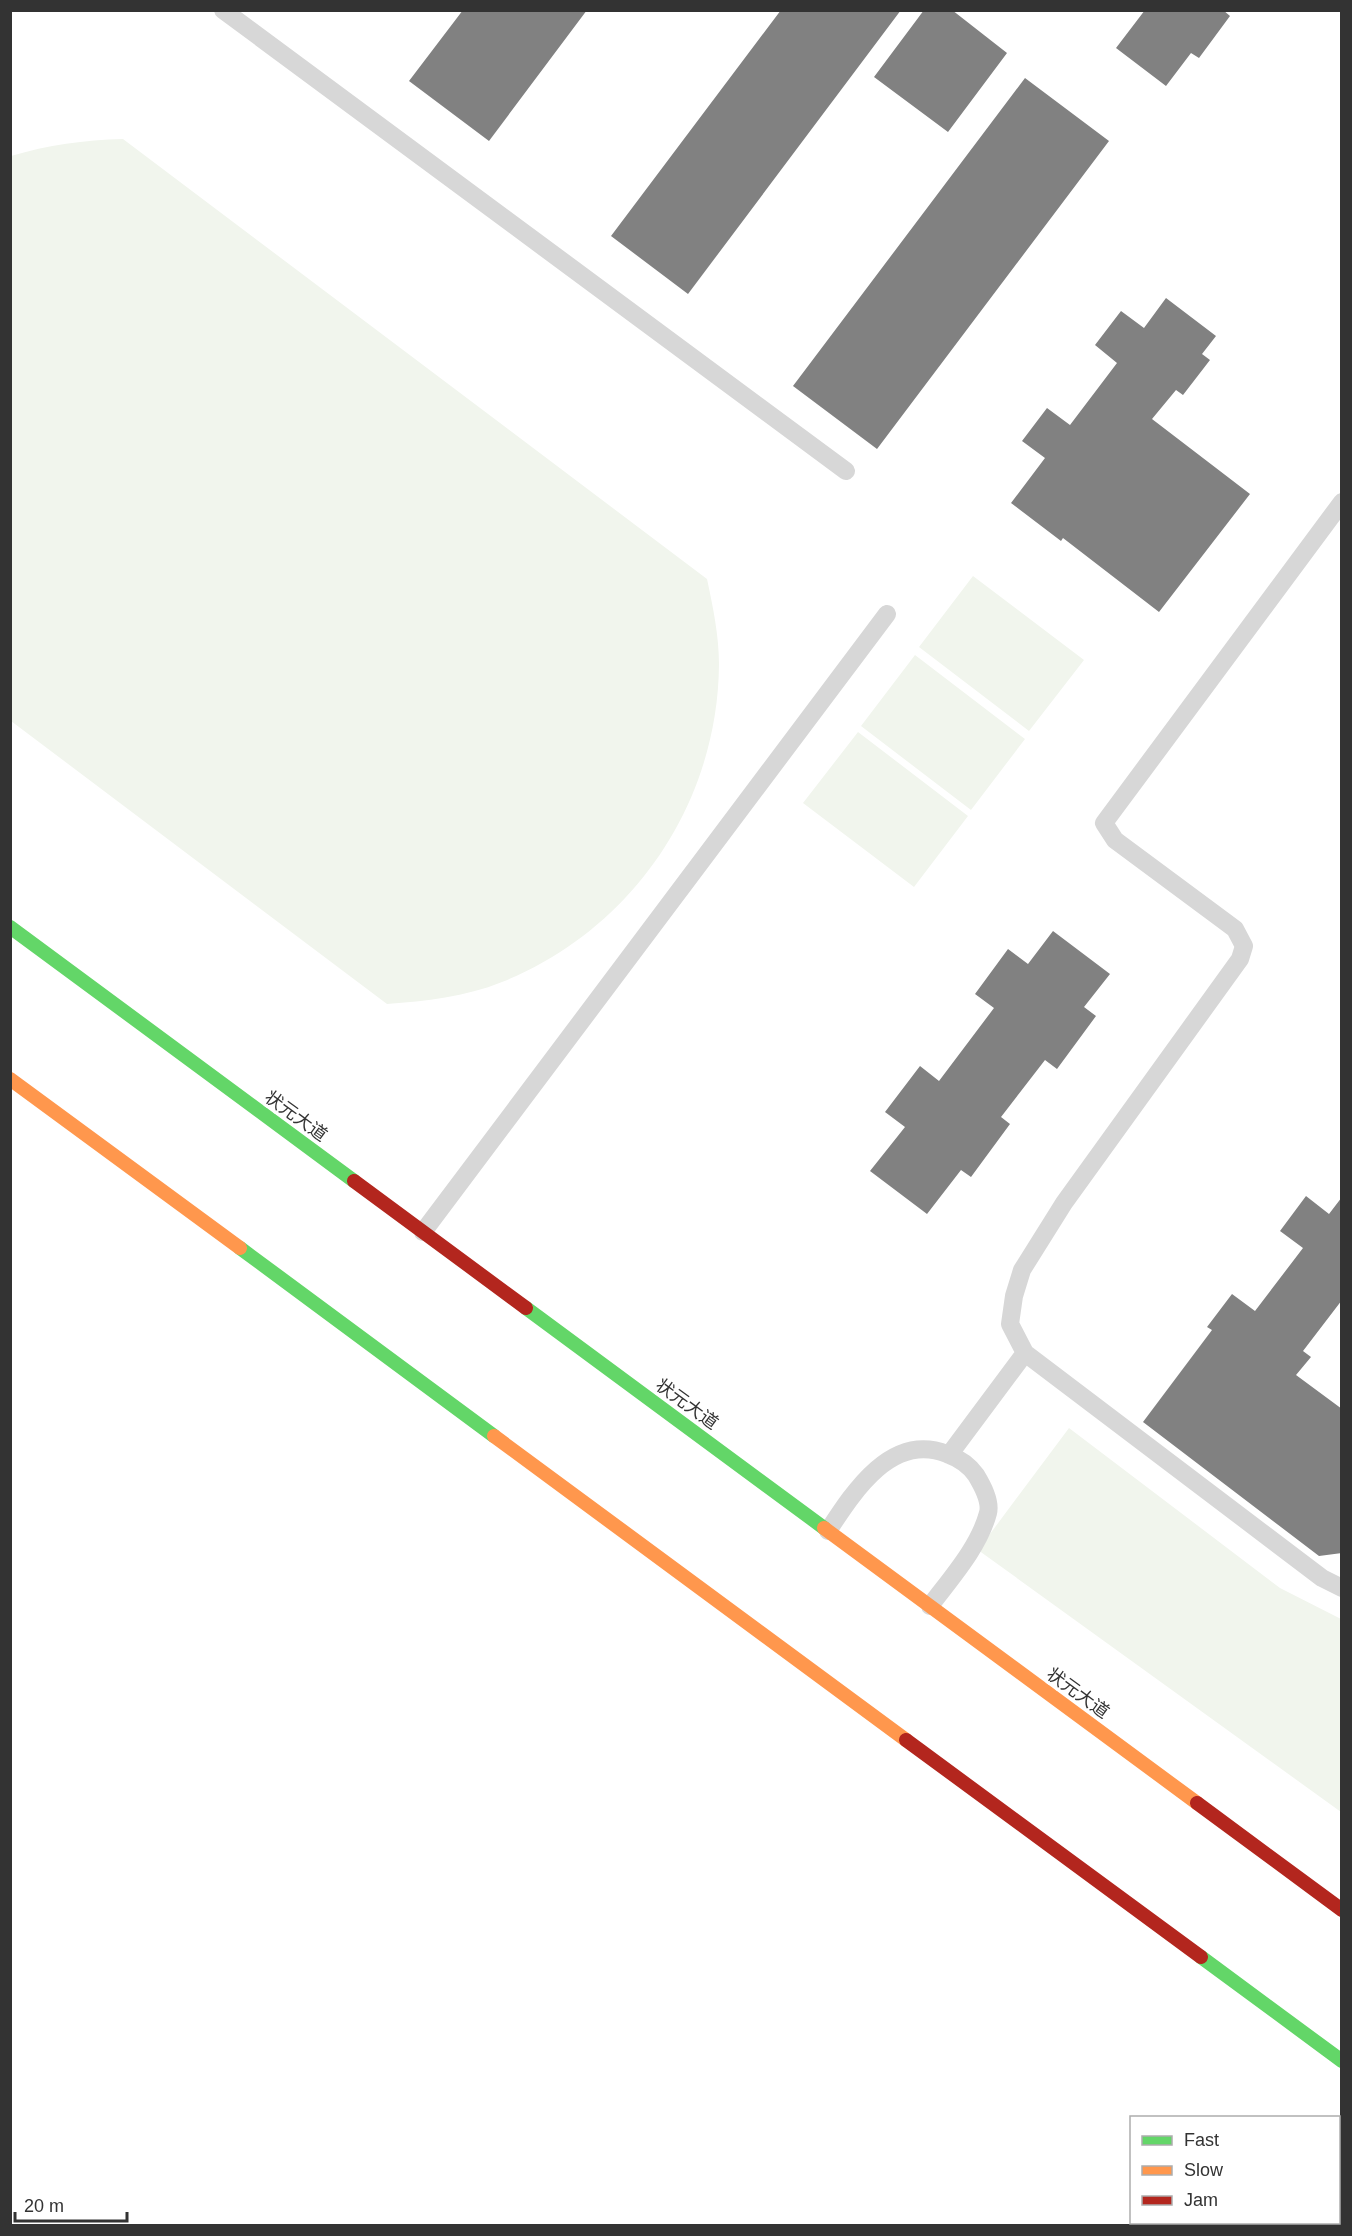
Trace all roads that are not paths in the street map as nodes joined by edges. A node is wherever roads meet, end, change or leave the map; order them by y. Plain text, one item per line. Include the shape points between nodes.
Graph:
1 (223, 10) edge
2 (846, 471) dead end
3 (1341, 502) edge
4 (887, 614) dead end
5 (10, 927) edge
6 (10, 1079) edge
7 (423, 1232) junction
8 (1025, 1353) junction
9 (949, 1455) junction
10 (828, 1530) junction
11 (1341, 1588) edge
12 (930, 1606) junction
13 (1341, 1910) edge
14 (1341, 2061) edge

1 - 2 lane
3 - 8 lane via 1104,823 1115,840 1235,929 1244,946 1240,959 1064,1203 1022,1270 1010,1324
4 - 7 lane
5 - 7 main road, 状元大道
6 - 14 main road
7 - 10 main road, 状元大道
8 - 9 lane
8 - 11 lane via 1322,1578
9 - 10 lane via 934,1449 908,1451 890,1459 869,1474
9 - 12 lane via 972,1470 984,1487 989,1511 963,1561
10 - 12 main road, 状元大道
12 - 13 main road, 状元大道

